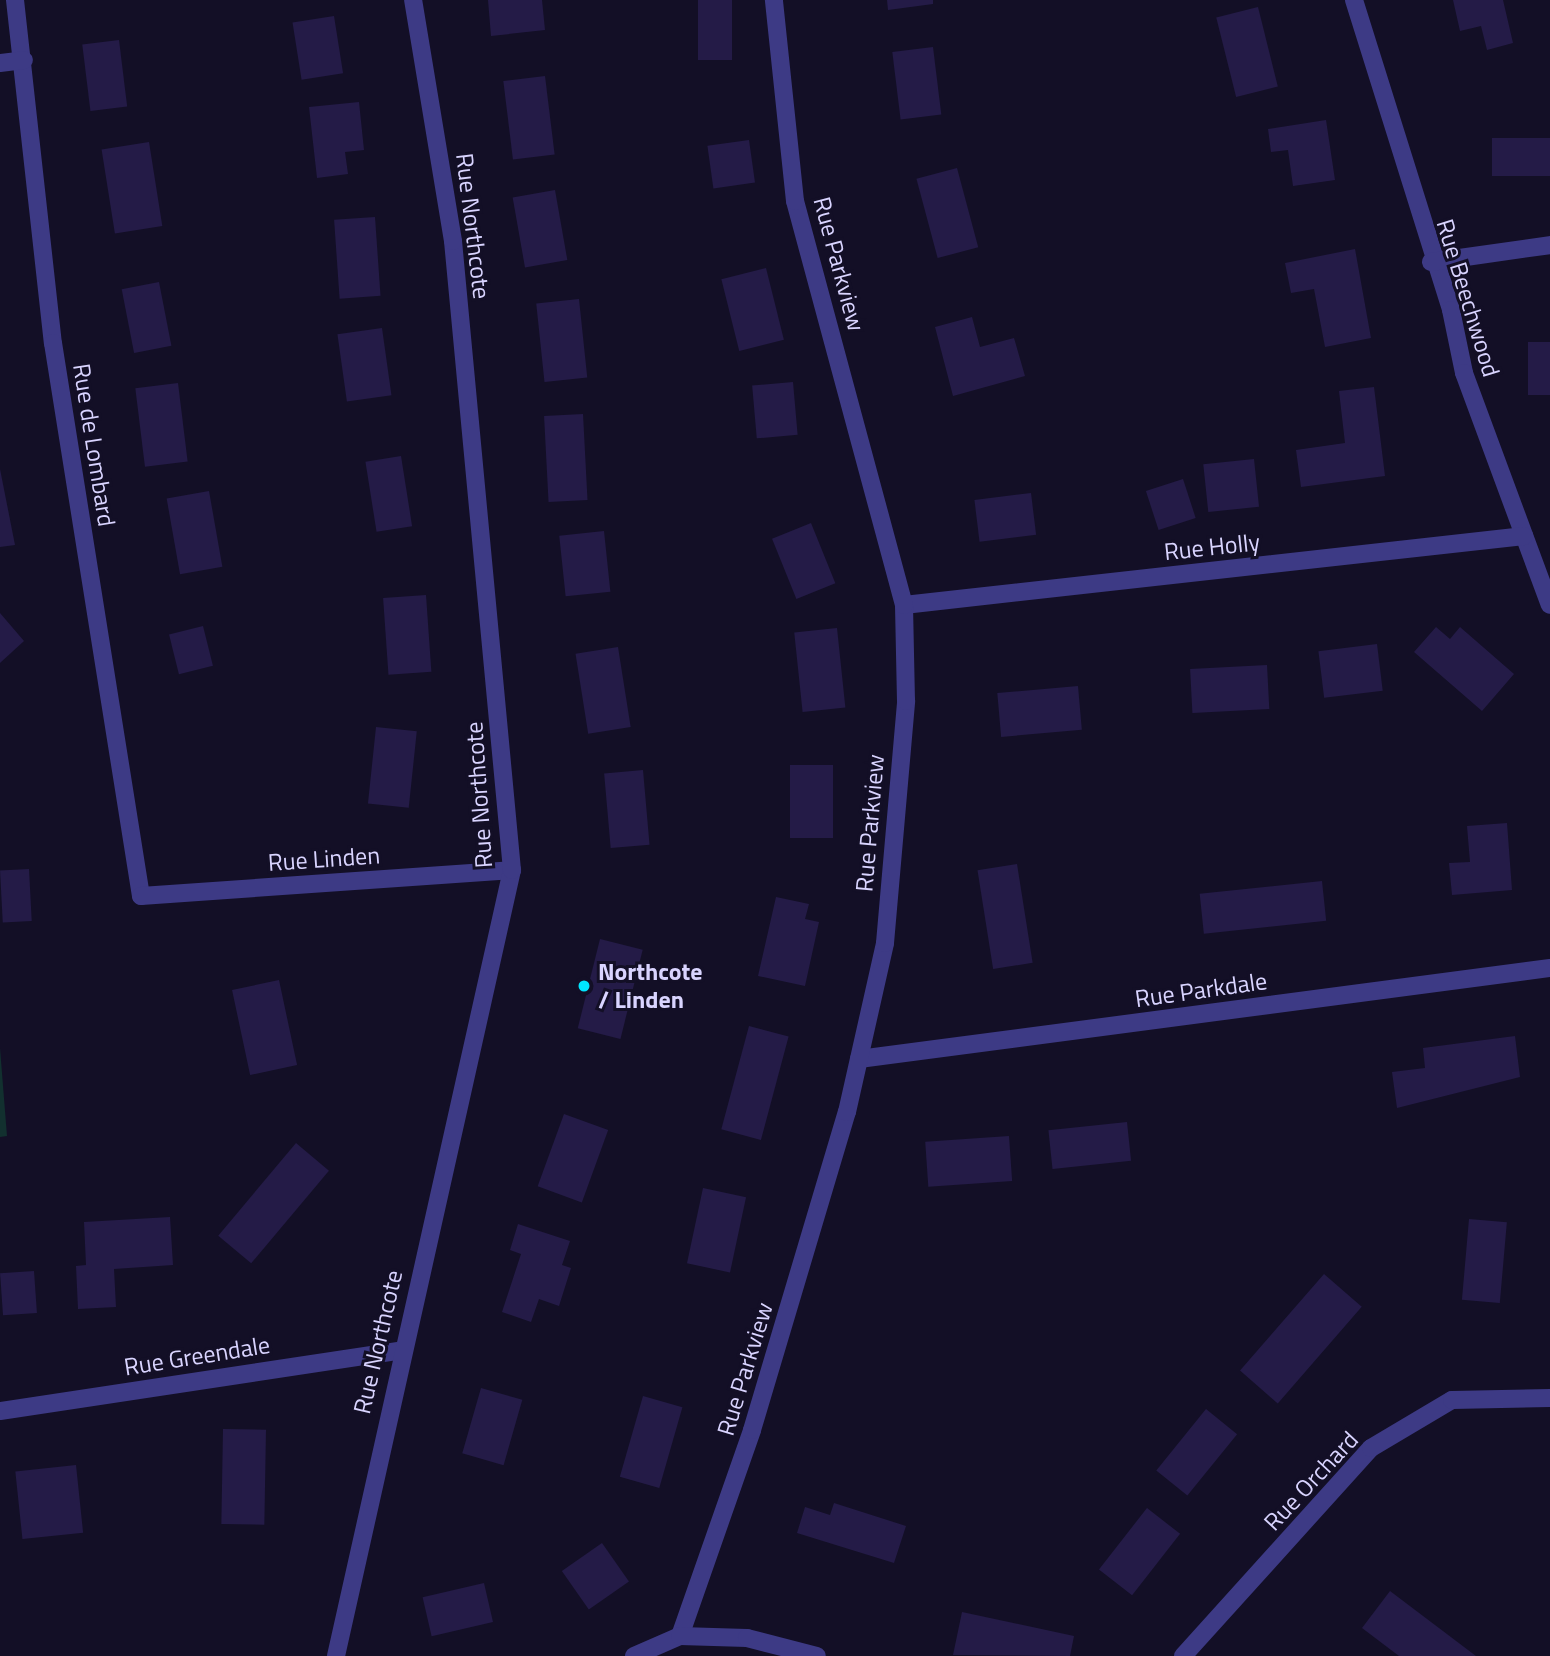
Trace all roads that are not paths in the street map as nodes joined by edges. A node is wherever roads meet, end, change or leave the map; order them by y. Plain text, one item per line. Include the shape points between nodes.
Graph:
1 (15, 0) edge
2 (413, 0) edge
3 (774, 0) edge
4 (1354, 0) edge
5 (24, 60) junction
6 (0, 63) edge
7 (1550, 245) edge
8 (1431, 262) junction
9 (1524, 536) junction
10 (904, 605) junction
11 (1550, 605) edge
12 (512, 870) junction
13 (141, 896) joint
14 (1550, 968) edge
15 (859, 1059) junction
16 (401, 1350) junction
17 (1550, 1398) edge
18 (0, 1411) edge
19 (680, 1636) junction
20 (336, 1656) edge
21 (634, 1656) edge
22 (817, 1656) edge
23 (1183, 1656) edge

1 - 5 street, Rue de Lombard
2 - 12 street, Rue Northcote via 453,241
3 - 10 street, Rue Parkview via 794,201
4 - 8 street, Rue Beechwood
5 - 6 street
5 - 13 street, Rue de Lombard via 53,343
7 - 8 street
8 - 9 street, Rue Beechwood via 1451,310 1464,373
9 - 10 street, Rue Holly
9 - 11 street, Rue Beechwood
10 - 15 street, Rue Parkview via 906,701 884,943
12 - 13 street, Rue Linden
12 - 16 street, Rue Northcote
14 - 15 street, Rue Parkdale
15 - 19 street, Rue Parkview via 752,1430
16 - 18 street, Rue Greendale
16 - 20 street, Rue Northcote
17 - 23 street, Rue Orchard via 1452,1400 1371,1448
19 - 21 street
19 - 22 street via 747,1637

